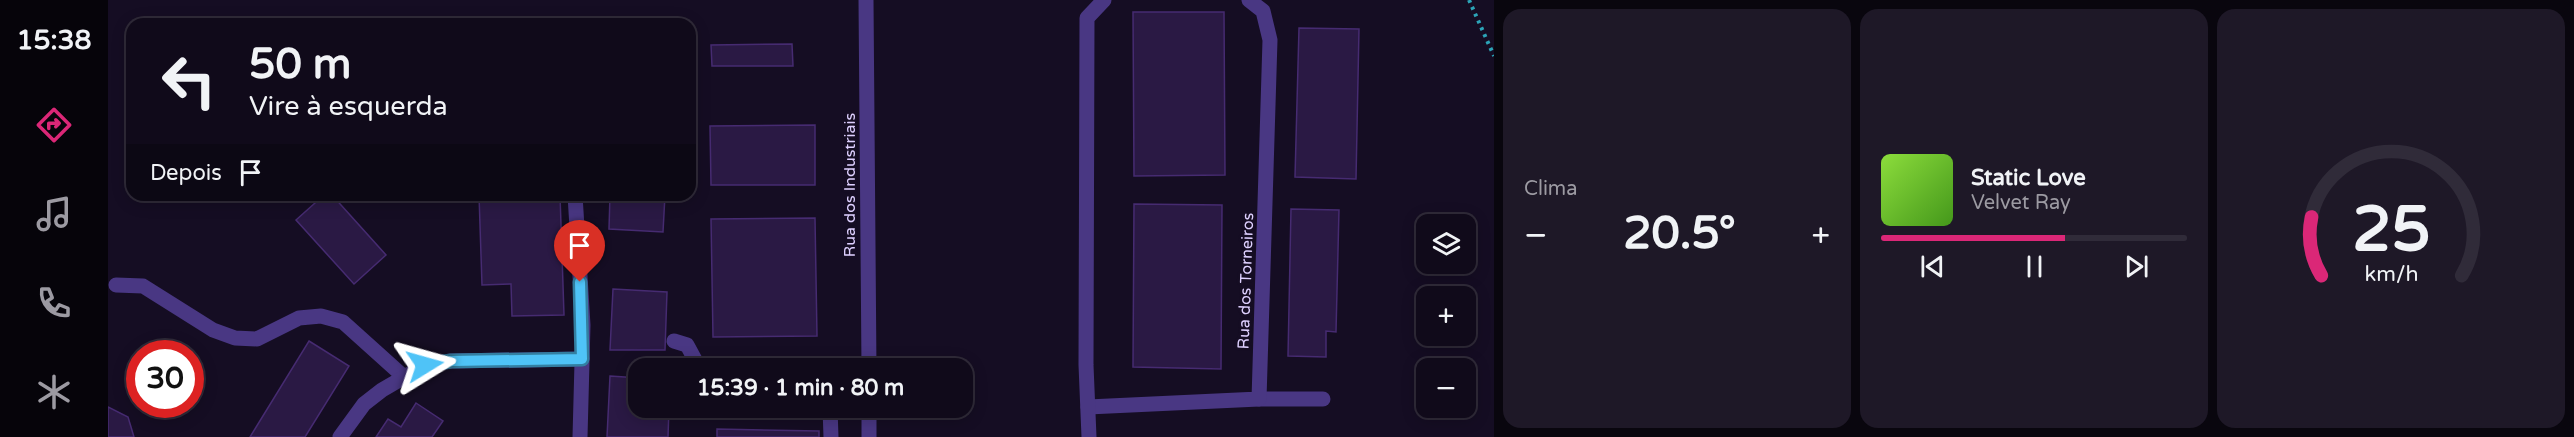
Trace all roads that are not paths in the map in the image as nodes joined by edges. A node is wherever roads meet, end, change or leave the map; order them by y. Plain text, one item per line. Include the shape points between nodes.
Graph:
1 (866, 0) edge
2 (1104, 0) edge
3 (1249, 0) edge
4 (575, 201) edge
5 (116, 285) dead end
6 (674, 341) dead end
7 (694, 358) edge
8 (869, 358) edge
9 (582, 359) junction
10 (404, 376) junction
11 (1259, 399) junction
12 (1323, 399) dead end
13 (1088, 407) junction
14 (830, 418) edge
15 (869, 418) edge
16 (340, 437) edge
17 (580, 437) edge
18 (831, 437) edge
19 (869, 437) edge
20 (1089, 437) edge

1 - 8 street, Rua dos Industriais
2 - 13 street via 1087,18
3 - 11 street, Rua dos Torneiros via 1263,11 1270,40
4 - 9 street
5 - 10 street via 143,286 213,330 235,338 257,339 299,318 321,316 343,322
6 - 7 street via 687,345
9 - 10 street via 451,361 425,365
9 - 17 street
10 - 16 street via 364,404
11 - 12 street
11 - 13 street
13 - 20 street
14 - 18 street
15 - 19 street

